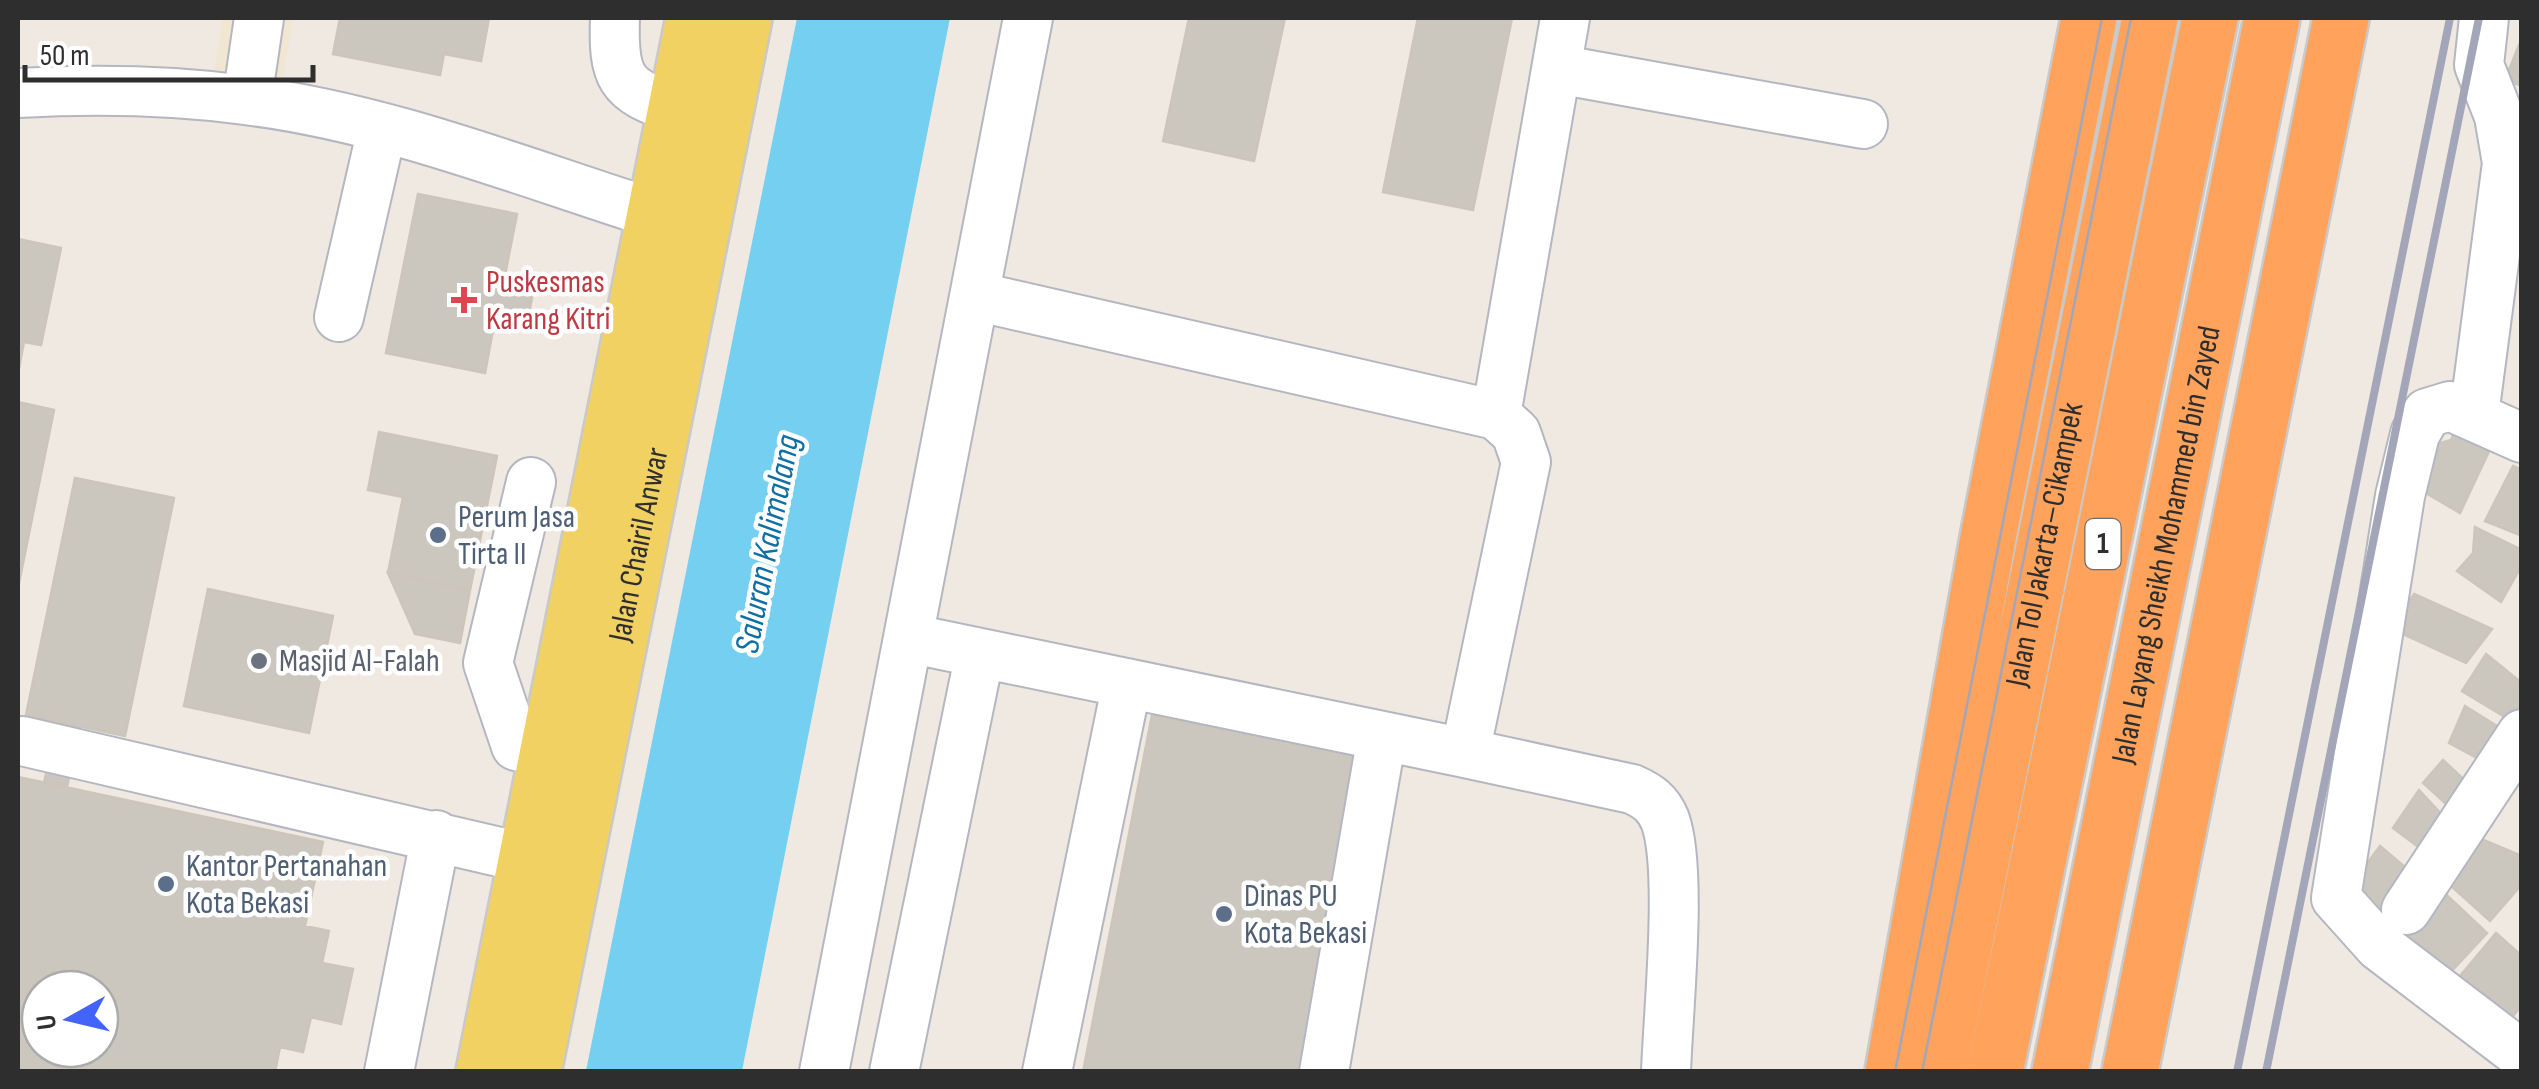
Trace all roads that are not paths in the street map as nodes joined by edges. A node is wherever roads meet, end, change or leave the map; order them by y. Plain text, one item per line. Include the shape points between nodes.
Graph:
1 (260, 18) edge
2 (616, 18) edge
3 (694, 18) edge
4 (744, 18) edge
5 (1028, 18) edge
6 (1565, 18) edge
7 (2090, 18) edge
8 (2150, 18) edge
9 (2210, 18) edge
10 (2272, 18) edge
11 (2340, 18) edge
12 (2484, 18) edge
13 (1557, 69) junction
14 (18, 93) edge
15 (247, 100) junction
16 (676, 108) junction
17 (1863, 124) dead end
18 (382, 129) junction
19 (678, 221) junction
20 (974, 296) junction
21 (340, 317) dead end
22 (1496, 415) junction
23 (2474, 415) junction
24 (2522, 438) edge
25 (531, 482) dead end
26 (908, 638) junction
27 (980, 653) junction
28 (1127, 684) junction
29 (2522, 734) edge
30 (1382, 736) junction
31 (22, 741) dead end
32 (546, 751) junction
33 (1465, 753) junction
34 (436, 835) junction
35 (549, 862) junction
36 (2406, 910) dead end
37 (2519, 1047) edge
38 (389, 1072) edge
39 (484, 1072) edge
40 (533, 1072) edge
41 (824, 1072) edge
42 (894, 1072) edge
43 (1047, 1072) edge
44 (1324, 1072) edge
45 (1666, 1072) edge
46 (1894, 1072) edge
47 (1940, 1072) edge
48 (1995, 1072) edge
49 (2060, 1072) edge
50 (2130, 1072) edge

1 - 15 street
2 - 16 street via 623,80 640,98
3 - 16 main road, Jalan Chairil Anwar
4 - 19 main road, Jalan Chairil Anwar
5 - 20 street
6 - 13 street
7 - 46 highway via 1988,538
8 - 47 highway, Jalan Tol Jakarta–Cikampek / 1
9 - 48 highway, Jalan Layang Sheikh Mohammed bin Zayed / 1
10 - 49 highway, Jalan Layang Sheikh Mohammed bin Zayed / 1
11 - 50 highway
12 - 23 street via 2478,65 2507,163
13 - 17 street
13 - 22 street
14 - 15 street via 139,91
15 - 18 street
16 - 19 main road, Jalan Chairil Anwar
18 - 19 street
18 - 21 street
19 - 32 main road, Jalan Chairil Anwar
19 - 35 main road, Jalan Chairil Anwar
20 - 22 street
20 - 26 street
22 - 33 street via 1516,434 1526,462
23 - 24 street
23 - 37 street via 2450,406 2427,414 2404,472 2336,898 2379,946
25 - 32 street via 488,663 516,746
26 - 27 street
26 - 41 street
27 - 28 street
27 - 42 street
28 - 30 street
28 - 43 street
29 - 36 street
30 - 33 street
30 - 44 street
31 - 34 street
32 - 35 main road, Jalan Chairil Anwar
33 - 45 street via 1632,789 1656,804 1670,842 1672,876
34 - 35 street
34 - 38 street
35 - 39 main road, Jalan Chairil Anwar
35 - 40 main road, Jalan Chairil Anwar

